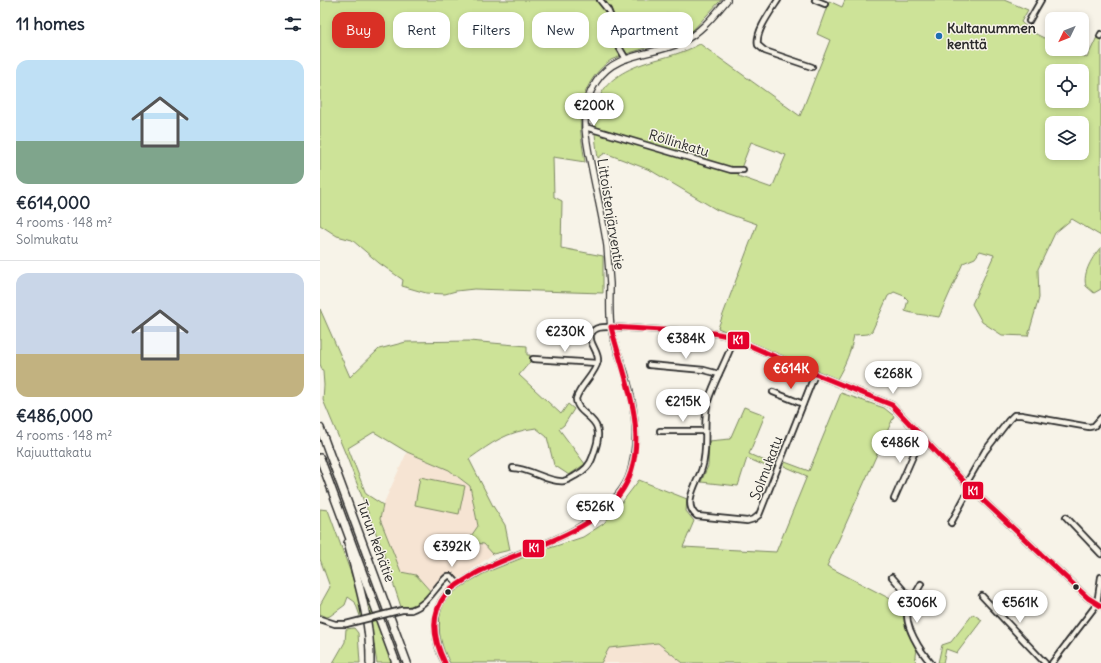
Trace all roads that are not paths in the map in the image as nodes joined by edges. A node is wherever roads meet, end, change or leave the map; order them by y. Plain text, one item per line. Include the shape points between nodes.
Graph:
1 (600, 0) edge
2 (727, 0) edge
3 (778, 0) edge
4 (816, 0) edge
5 (1040, 0) edge
6 (825, 4) dead end
7 (1029, 20) dead end
8 (626, 59) junction
9 (812, 68) dead end
10 (585, 126) junction
11 (743, 170) dead end
12 (611, 327) junction
13 (734, 339) junction
14 (533, 359) dead end
15 (597, 364) junction
16 (650, 365) dead end
17 (719, 374) junction
18 (815, 374) junction
19 (773, 392) dead end
20 (803, 404) junction
21 (1101, 418) edge
22 (320, 428) edge
23 (660, 431) dead end
24 (705, 431) junction
25 (924, 438) junction
26 (320, 458) edge
27 (513, 468) dead end
28 (968, 486) junction
29 (894, 499) dead end
30 (339, 510) junction
31 (1066, 518) dead end
32 (951, 522) dead end
33 (1101, 554) edge
34 (892, 577) dead end
35 (1101, 577) edge
36 (458, 584) junction
37 (921, 584) dead end
38 (982, 596) dead end
39 (912, 600) junction
40 (1099, 605) edge
41 (320, 619) edge
42 (370, 663) edge
43 (396, 663) edge
44 (408, 663) edge
45 (445, 663) edge
46 (931, 663) edge
47 (1045, 663) edge
48 (1052, 663) edge

1 - 8 street via 608,10 614,25 616,42
2 - 8 street, Littoistenjärventie via 688,38
3 - 9 street via 758,35 758,45 763,50
4 - 6 street
5 - 7 street
8 - 10 street, Littoistenjärventie via 611,66 590,91 586,104
10 - 11 street, Röllinkatu via 731,170
10 - 12 street, Littoistenjärventie via 606,244
12 - 13 street via 718,334
12 - 15 street via 599,328 592,334 591,340 598,356
12 - 36 street, Littoistenjärventie via 634,413 635,450 628,478 612,502 588,522 556,539 492,564
13 - 17 street, Solmukatu
13 - 18 street
14 - 15 street
15 - 27 street via 576,399 578,407 592,420 598,430 597,445 588,467 562,481
16 - 17 street via 704,370
17 - 24 street, Solmukatu via 707,403
18 - 20 street, Solmukatu
18 - 25 street via 892,405
19 - 20 street
20 - 24 street, Solmukatu via 761,511 752,520 702,517 697,516 692,510 691,499 704,463
21 - 28 street via 1094,426 1089,427 1014,415 984,451
22 - 44 highway, Turun kehätie
23 - 24 street
25 - 28 street
25 - 29 street
26 - 30 highway, Turun kehätie
28 - 32 street
28 - 40 street
30 - 42 highway via 368,626
30 - 43 highway, Turun kehätie
31 - 33 street
34 - 39 street
35 - 40 street
36 - 41 street, bridge via 448,576 430,598 411,610 346,624
36 - 45 street, Littoistenjärventie via 444,597 437,613 437,642
37 - 39 street
38 - 47 street
39 - 46 street via 907,612 908,623 922,652
40 - 48 street

